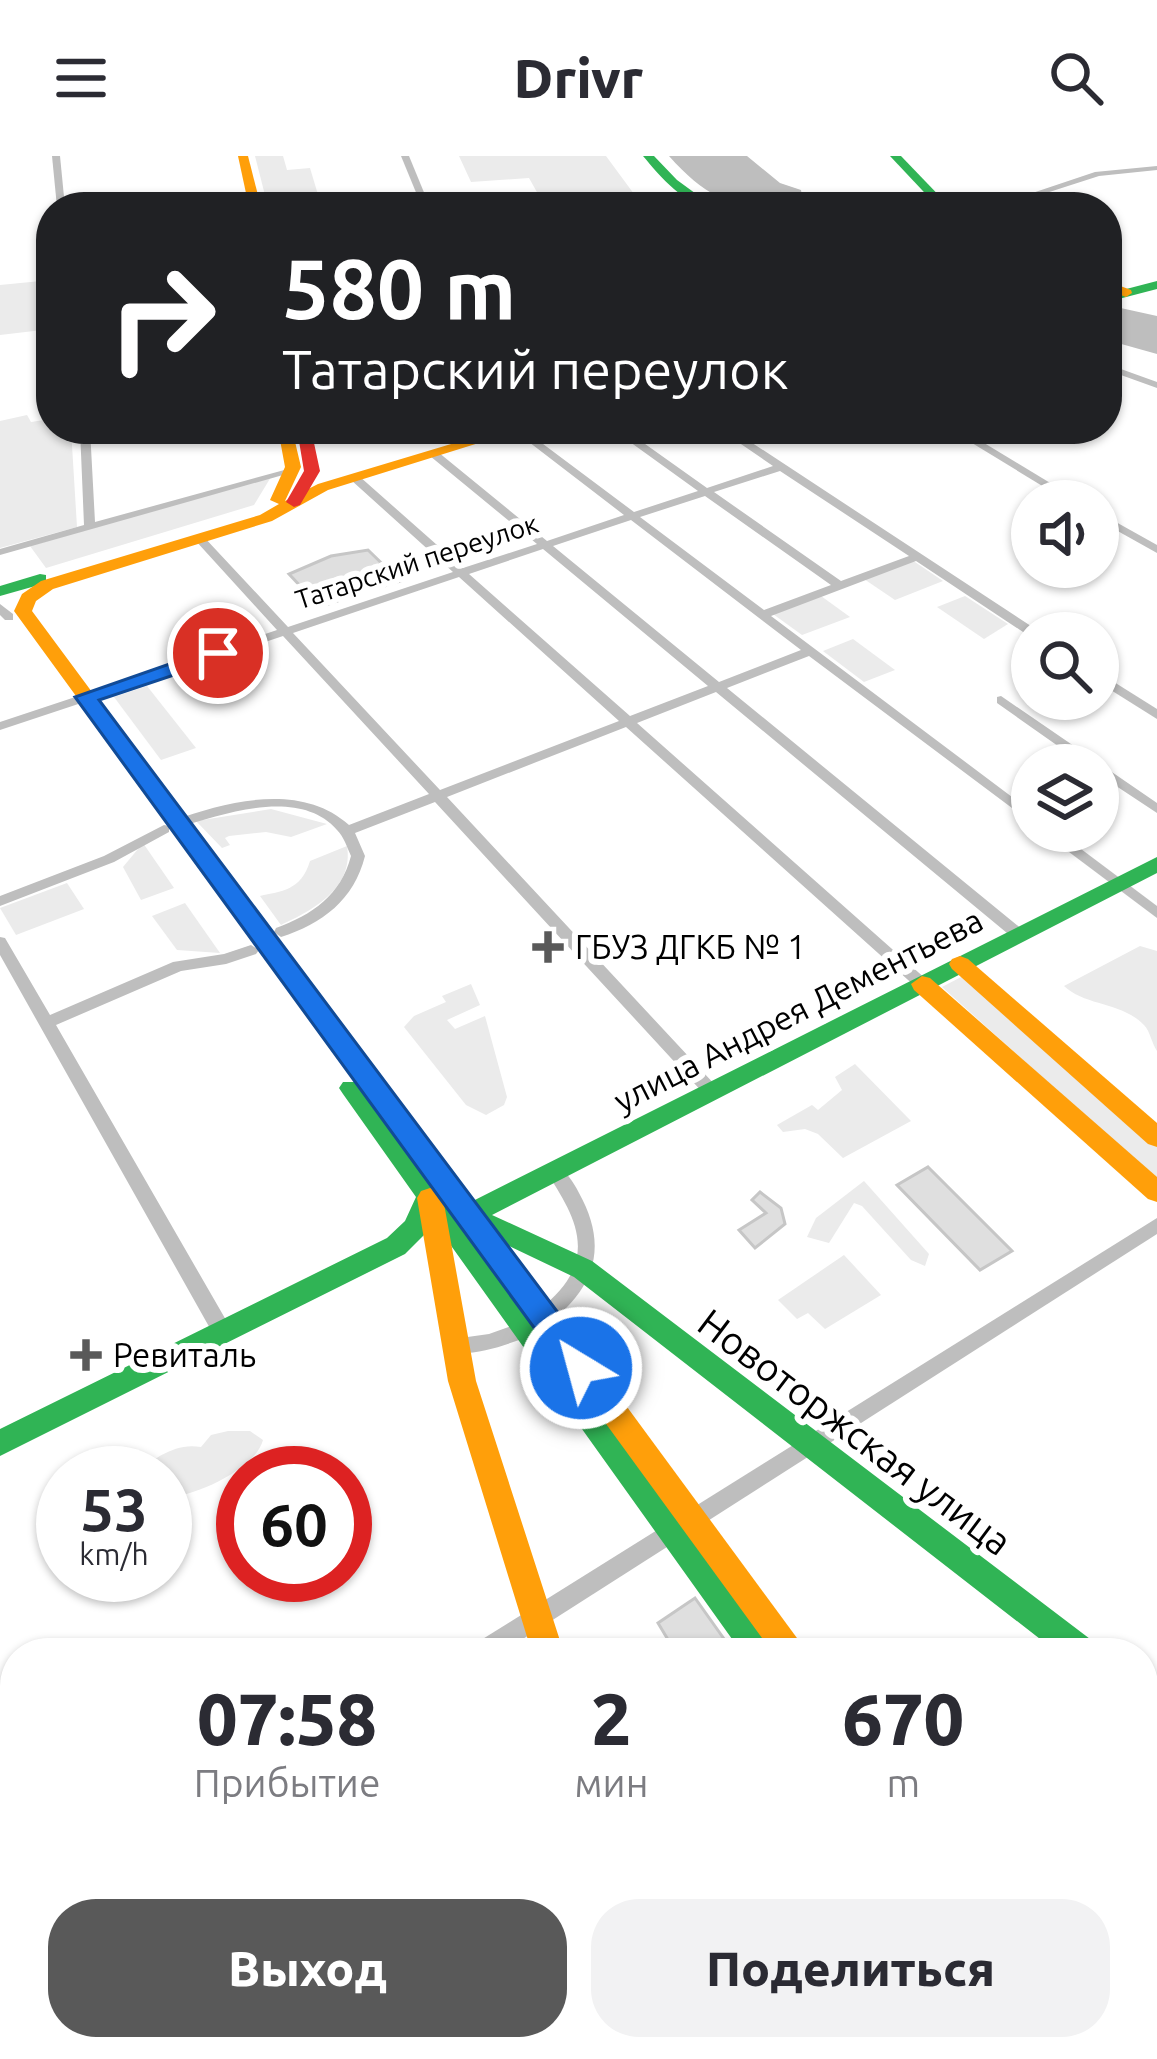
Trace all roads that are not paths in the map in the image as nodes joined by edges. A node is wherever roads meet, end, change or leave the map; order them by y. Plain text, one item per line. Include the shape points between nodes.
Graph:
1 (56, 156) edge
2 (230, 156) edge
3 (243, 156) edge
4 (405, 156) edge
5 (638, 156) edge
6 (648, 156) edge
7 (895, 156) edge
8 (1157, 168) edge
9 (60, 192) edge
10 (236, 192) edge
11 (251, 192) edge
12 (420, 192) edge
13 (676, 192) edge
14 (687, 192) edge
15 (930, 192) edge
16 (1043, 192) edge
17 (1157, 282) edge
18 (1122, 290) edge
19 (1122, 372) edge
20 (1157, 385) edge
21 (86, 444) edge
22 (294, 444) edge
23 (308, 444) edge
24 (447, 444) edge
25 (467, 444) edge
26 (537, 444) edge
27 (639, 444) edge
28 (747, 444) edge
29 (979, 444) edge
30 (434, 454) junction
31 (780, 466) junction
32 (318, 478) junction
33 (1040, 480) edge
34 (706, 491) junction
35 (280, 506) junction
36 (631, 516) junction
37 (90, 526) junction
38 (1119, 527) edge
39 (200, 539) junction
40 (544, 545) junction
41 (1157, 550) edge
42 (0, 551) edge
43 (917, 557) junction
44 (461, 572) junction
45 (40, 579) junction
46 (840, 586) junction
47 (0, 592) edge
48 (11, 612) edge
49 (762, 615) junction
50 (1011, 619) edge
51 (285, 631) junction
52 (810, 651) junction
53 (717, 687) junction
54 (1119, 690) edge
55 (79, 700) junction
56 (1001, 700) dead end
57 (1157, 715) edge
58 (628, 722) junction
59 (0, 726) edge
60 (1064, 744) edge
61 (1119, 782) edge
62 (438, 796) junction
63 (1011, 803) edge
64 (1157, 809) edge
65 (177, 830) junction
66 (347, 831) junction
67 (1076, 852) edge
68 (1157, 864) edge
69 (1118, 884) junction
70 (0, 901) edge
71 (1157, 913) edge
72 (1018, 934) junction
73 (265, 939) junction
74 (0, 942) edge
75 (960, 964) junction
76 (6, 967) edge
77 (922, 984) junction
78 (46, 1023) junction
79 (711, 1091) junction
80 (1157, 1137) edge
81 (555, 1171) junction
82 (1157, 1192) edge
83 (430, 1196) junction
84 (1157, 1225) edge
85 (464, 1227) junction
86 (392, 1249) junction
87 (496, 1253) junction
88 (439, 1267) junction
89 (583, 1269) junction
90 (535, 1324) junction
91 (223, 1333) junction
92 (453, 1346) junction
93 (0, 1443) edge
94 (811, 1444) junction
95 (683, 1525) junction
96 (536, 1618) junction
97 (505, 1638) edge
98 (543, 1638) edge
99 (752, 1638) edge
100 (779, 1638) edge
101 (1063, 1638) edge

1 - 9 street
2 - 10 main road
3 - 11 main road
4 - 12 street
5 - 13 main road
6 - 14 main road
7 - 15 main road
8 - 16 street via 1104,173
17 - 18 main road
19 - 20 street
21 - 37 street
22 - 32 main road
23 - 32 main road
24 - 32 main road
25 - 30 main road
26 - 36 street
27 - 34 street
28 - 31 street
29 - 33 street
30 - 32 main road
30 - 40 street
31 - 34 street, Татарский переулок
31 - 43 street
32 - 35 main road
32 - 35 main road via 314,491
32 - 37 street
32 - 44 street via 399,517
34 - 36 street, Татарский переулок
34 - 46 street
35 - 39 main road
35 - 45 main road
36 - 40 street, Татарский переулок
36 - 49 street
37 - 42 street
38 - 41 street
39 - 48 main road via 44,586
39 - 51 street
40 - 44 street, Татарский переулок
40 - 53 street
43 - 46 street
43 - 50 street
44 - 51 street, Татарский переулок
44 - 58 street
45 - 47 main road
45 - 48 main road via 12,597
46 - 49 street
48 - 55 main road
49 - 52 street
51 - 55 street, Татарский переулок
51 - 62 street
52 - 53 street
52 - 63 street
53 - 58 street
53 - 72 street
54 - 57 street
55 - 59 street, Татарский переулок
55 - 65 main road
56 - 60 street
58 - 62 street
58 - 77 street
61 - 64 street
62 - 66 street
62 - 79 street
65 - 66 street via 235,805 275,803 312,810
65 - 70 street
65 - 73 main road
65 - 73 main road via 235,928
66 - 73 street via 358,856 346,888 317,916
67 - 69 street
68 - 69 main road, улица Андрея Дементьева
69 - 71 street
69 - 72 main road, улица Андрея Дементьева
72 - 75 main road, улица Андрея Дементьева
73 - 78 street via 226,959 178,965
73 - 83 main road
73 - 85 main road
74 - 76 street
75 - 77 main road, улица Андрея Дементьева
75 - 80 main road
76 - 78 street
77 - 79 main road, улица Андрея Дементьева
77 - 82 main road
78 - 91 street
79 - 81 main road, улица Андрея Дементьева
81 - 85 main road, улица Андрея Дементьева
81 - 89 street via 584,1214
83 - 85 main road
83 - 86 main road via 415,1228
83 - 88 main road
84 - 94 street
85 - 87 main road, Новоторжская улица
85 - 89 main road, Новоторжская улица
85 - 90 main road
86 - 88 main road
86 - 91 main road
87 - 89 main road, Новоторжская улица
87 - 90 main road
88 - 92 main road
89 - 90 street
89 - 94 main road, Новоторжская улица
90 - 92 street
90 - 95 main road
91 - 93 main road
92 - 96 main road
94 - 95 street
94 - 101 main road, Новоторжская улица
95 - 96 street
95 - 99 main road
95 - 100 main road
96 - 97 street
96 - 98 main road

